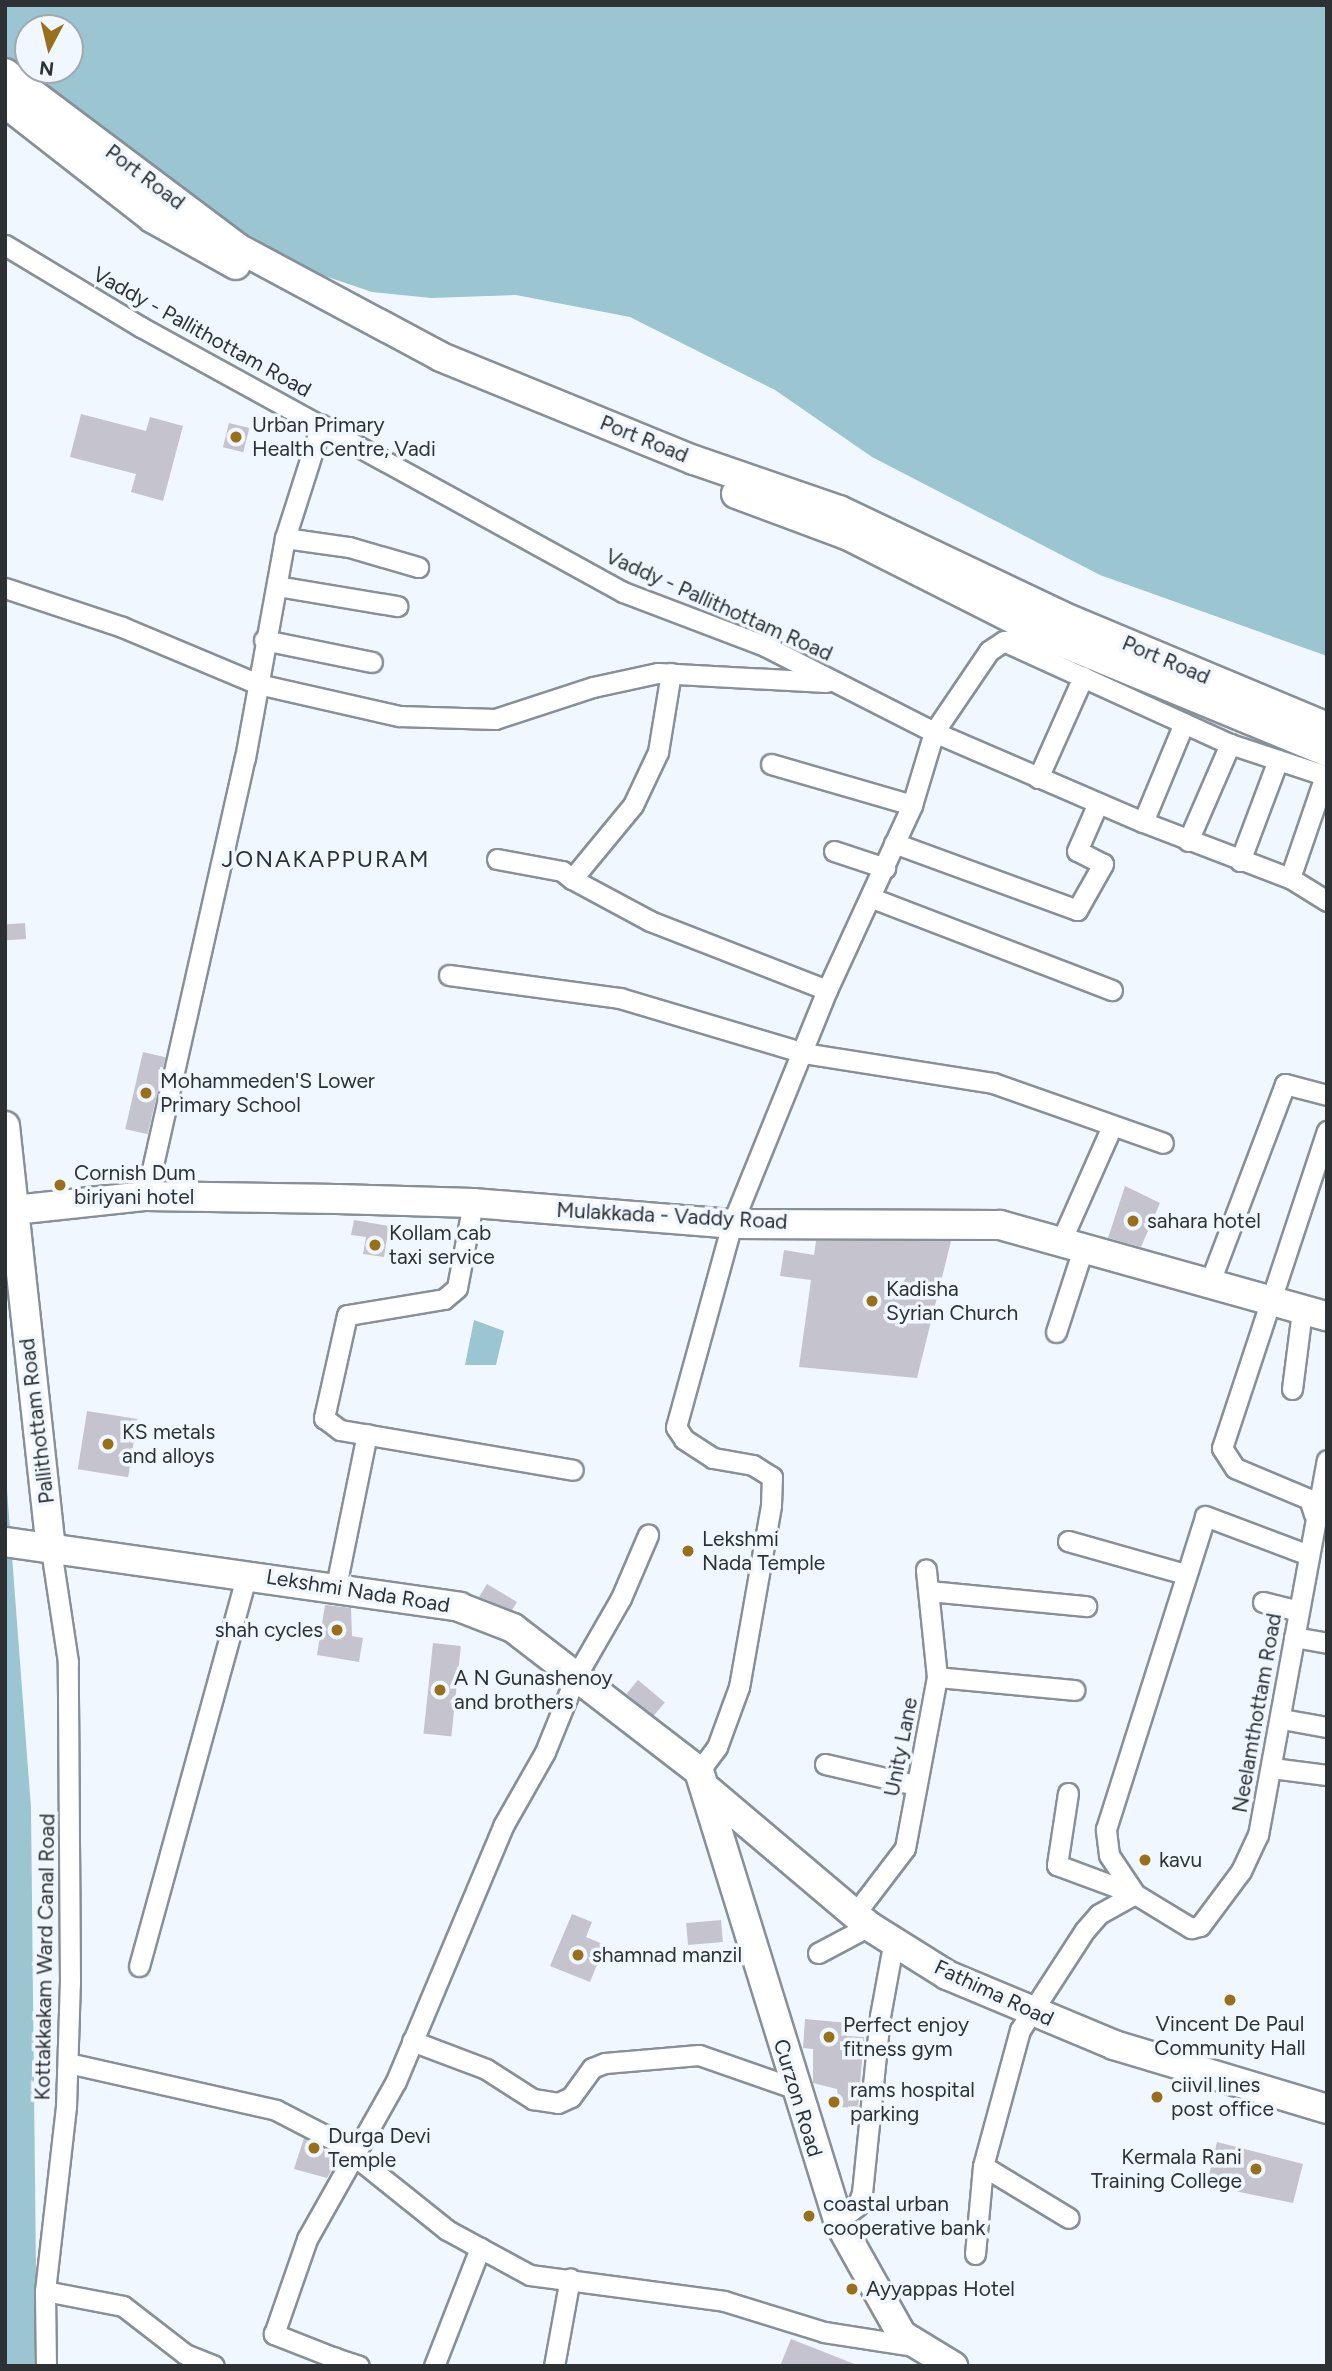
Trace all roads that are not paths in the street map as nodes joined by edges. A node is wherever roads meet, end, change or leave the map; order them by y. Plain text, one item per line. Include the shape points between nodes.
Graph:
1 (5, 73) edge
2 (5, 103) edge
3 (5, 245) edge
4 (321, 425) junction
5 (285, 538) junction
6 (418, 567) dead end
7 (277, 586) junction
8 (5, 588) edge
9 (397, 606) dead end
10 (1056, 627) junction
11 (264, 640) junction
12 (1004, 641) junction
13 (372, 662) dead end
14 (671, 673) junction
15 (1083, 677) junction
16 (838, 683) junction
17 (258, 684) junction
18 (1184, 723) junction
19 (1327, 727) edge
20 (934, 732) junction
21 (1230, 744) junction
22 (1278, 760) junction
23 (771, 764) dead end
24 (1326, 768) edge
25 (1038, 778) junction
26 (1098, 803) junction
27 (912, 804) junction
28 (1143, 822) junction
29 (1188, 841) junction
30 (894, 843) junction
31 (834, 851) dead end
32 (497, 859) dead end
33 (1240, 861) junction
34 (885, 868) junction
35 (1290, 878) junction
36 (572, 879) junction
37 (872, 898) junction
38 (1327, 901) edge
39 (449, 975) dead end
40 (827, 990) junction
41 (1111, 990) dead end
42 (804, 1053) junction
43 (1327, 1095) edge
44 (5, 1126) edge
45 (1112, 1126) junction
46 (1327, 1131) edge
47 (1163, 1143) dead end
48 (146, 1196) junction
49 (473, 1203) junction
50 (9, 1211) edge
51 (732, 1224) junction
52 (1073, 1243) junction
53 (1208, 1287) junction
54 (1271, 1304) junction
55 (1315, 1313) edge
56 (1056, 1332) dead end
57 (1292, 1389) dead end
58 (367, 1434) junction
59 (1327, 1460) edge
60 (573, 1470) dead end
61 (1314, 1514) junction
62 (648, 1535) dead end
63 (1068, 1541) dead end
64 (29, 1545) edge
65 (1306, 1554) junction
66 (926, 1570) dead end
67 (247, 1574) junction
68 (1185, 1574) junction
69 (336, 1586) junction
70 (929, 1591) junction
71 (1264, 1602) dead end
72 (1086, 1606) dead end
73 (1298, 1611) junction
74 (1294, 1637) junction
75 (1327, 1643) edge
76 (937, 1677) junction
77 (575, 1678) junction
78 (1074, 1690) dead end
79 (1282, 1719) junction
80 (1327, 1727) edge
81 (825, 1764) dead end
82 (1272, 1768) junction
83 (1327, 1775) edge
84 (704, 1781) junction
85 (916, 1785) junction
86 (1068, 1793) dead end
87 (1135, 1894) junction
88 (872, 1927) junction
89 (818, 1953) dead end
90 (139, 1966) dead end
91 (1035, 2014) junction
92 (412, 2041) junction
93 (68, 2063) junction
94 (794, 2088) junction
95 (1327, 2109) edge
96 (355, 2157) junction
97 (983, 2166) junction
98 (1069, 2218) dead end
99 (838, 2221) junction
100 (480, 2248) junction
101 (975, 2254) dead end
102 (570, 2278) junction
103 (45, 2291) junction
104 (913, 2346) junction
105 (334, 2362) edge
106 (945, 2364) edge
107 (46, 2366) edge
108 (214, 2366) edge
109 (359, 2366) edge
110 (434, 2366) edge
111 (554, 2366) edge

1 - 10 street, Port Road via 238,248 441,357 694,460 839,510
2 - 10 street, Port Road via 152,218 425,369 849,536
3 - 4 street, Vaddy - Pallithottam Road via 141,327
4 - 5 street
4 - 16 street, Vaddy - Pallithottam Road via 623,592 765,646
5 - 6 street via 349,547
5 - 7 street
7 - 9 street
7 - 11 street
8 - 17 street via 122,627
10 - 12 street
10 - 19 street, Port Road
10 - 24 street, Port Road
11 - 13 street
11 - 17 street
12 - 15 street
12 - 20 street via 989,651
14 - 16 street
14 - 17 street via 593,687 495,719 460,721 399,716
14 - 36 street via 657,752 633,805
15 - 18 street
15 - 25 street
16 - 20 street, Vaddy - Pallithottam Road
17 - 48 street
18 - 21 street
18 - 28 street
20 - 25 street, Vaddy - Pallithottam Road
20 - 27 street
21 - 22 street
21 - 29 street
22 - 24 street
22 - 33 street
23 - 27 street
24 - 35 street
25 - 26 street, Vaddy - Pallithottam Road
26 - 28 street, Vaddy - Pallithottam Road
26 - 30 street via 1077,851 1103,864 1077,909
27 - 30 street
28 - 29 street, Vaddy - Pallithottam Road
29 - 33 street, Vaddy - Pallithottam Road
30 - 34 street
31 - 34 street
32 - 36 street via 562,871
33 - 35 street, Vaddy - Pallithottam Road
34 - 37 street
35 - 38 street, Vaddy - Pallithottam Road
36 - 40 street via 650,921
37 - 40 street
37 - 41 street
39 - 42 street via 620,998
40 - 42 street
42 - 45 street via 993,1083
42 - 51 street
43 - 53 street via 1285,1084
44 - 50 street, Pallithottam Road
45 - 47 street
45 - 52 street
46 - 54 street
48 - 49 street, Mulakkada - Vaddy Road
48 - 50 street, Mulakkada - Vaddy Road
49 - 51 street, Mulakkada - Vaddy Road
49 - 58 street via 457,1288 444,1299 352,1311 343,1320 324,1418 340,1430
50 - 64 street, Pallithottam Road
51 - 52 street, Mulakkada - Vaddy Road via 970,1223
51 - 84 street via 676,1427 684,1439 713,1458 753,1465 772,1477 771,1505 736,1697
52 - 53 street, Mulakkada - Vaddy Road
52 - 56 street
53 - 54 street, Mulakkada - Vaddy Road
54 - 55 street, Mulakkada - Vaddy Road
54 - 61 street via 1222,1448 1235,1468 1309,1499
55 - 57 street
58 - 60 street
58 - 69 street
59 - 61 street, Neelamthottam Road
61 - 65 street, Neelamthottam Road
62 - 77 street via 621,1598
63 - 68 street
64 - 67 street, Lekshmi Nada Road
64 - 93 street, Kottakkakam Ward Canal Road via 68,1662
65 - 68 street via 1205,1516
65 - 73 street, Neelamthottam Road
66 - 70 street, Unity Lane
67 - 69 street, Lekshmi Nada Road
67 - 90 street
68 - 87 street via 1106,1829 1109,1855
69 - 77 street, Lekshmi Nada Road via 459,1607 513,1628
70 - 72 street
70 - 76 street, Unity Lane
71 - 73 street
73 - 74 street, Neelamthottam Road
74 - 75 street
74 - 79 street, Neelamthottam Road
76 - 78 street
76 - 85 street, Unity Lane
77 - 84 street, Lekshmi Nada Road
77 - 92 street via 545,1752 503,1826
79 - 80 street
79 - 82 street, Neelamthottam Road
81 - 85 street
82 - 83 street
82 - 87 street, Neelamthottam Road via 1258,1835 1241,1871 1200,1926 1191,1928
84 - 88 street, Fathima Road
84 - 94 street, Curzon Road
85 - 88 street, Unity Lane via 905,1848
86 - 87 street via 1057,1865
87 - 91 street via 1099,1914
88 - 89 street
88 - 91 street, Fathima Road via 947,1975
88 - 99 street via 880,2016 863,2193 857,2206
91 - 95 street, Fathima Road via 1114,2045
91 - 97 street via 1020,2030
92 - 94 street via 486,2069 533,2099 558,2103 571,2097 592,2068 605,2063 699,2055
92 - 96 street
93 - 96 street via 276,2110 336,2141
93 - 103 street, Kottakkakam Ward Canal Road
94 - 99 street, Curzon Road
96 - 100 street via 447,2230
96 - 105 street via 307,2239 274,2334
97 - 98 street
97 - 101 street
99 - 104 street, Curzon Road via 902,2335
100 - 102 street via 530,2275
100 - 110 street
102 - 104 street via 724,2301 824,2332
102 - 111 street
103 - 107 street, Kottakkakam Ward Canal Road
103 - 108 street via 123,2306 184,2354
104 - 106 street, Curzon Road
105 - 109 street

